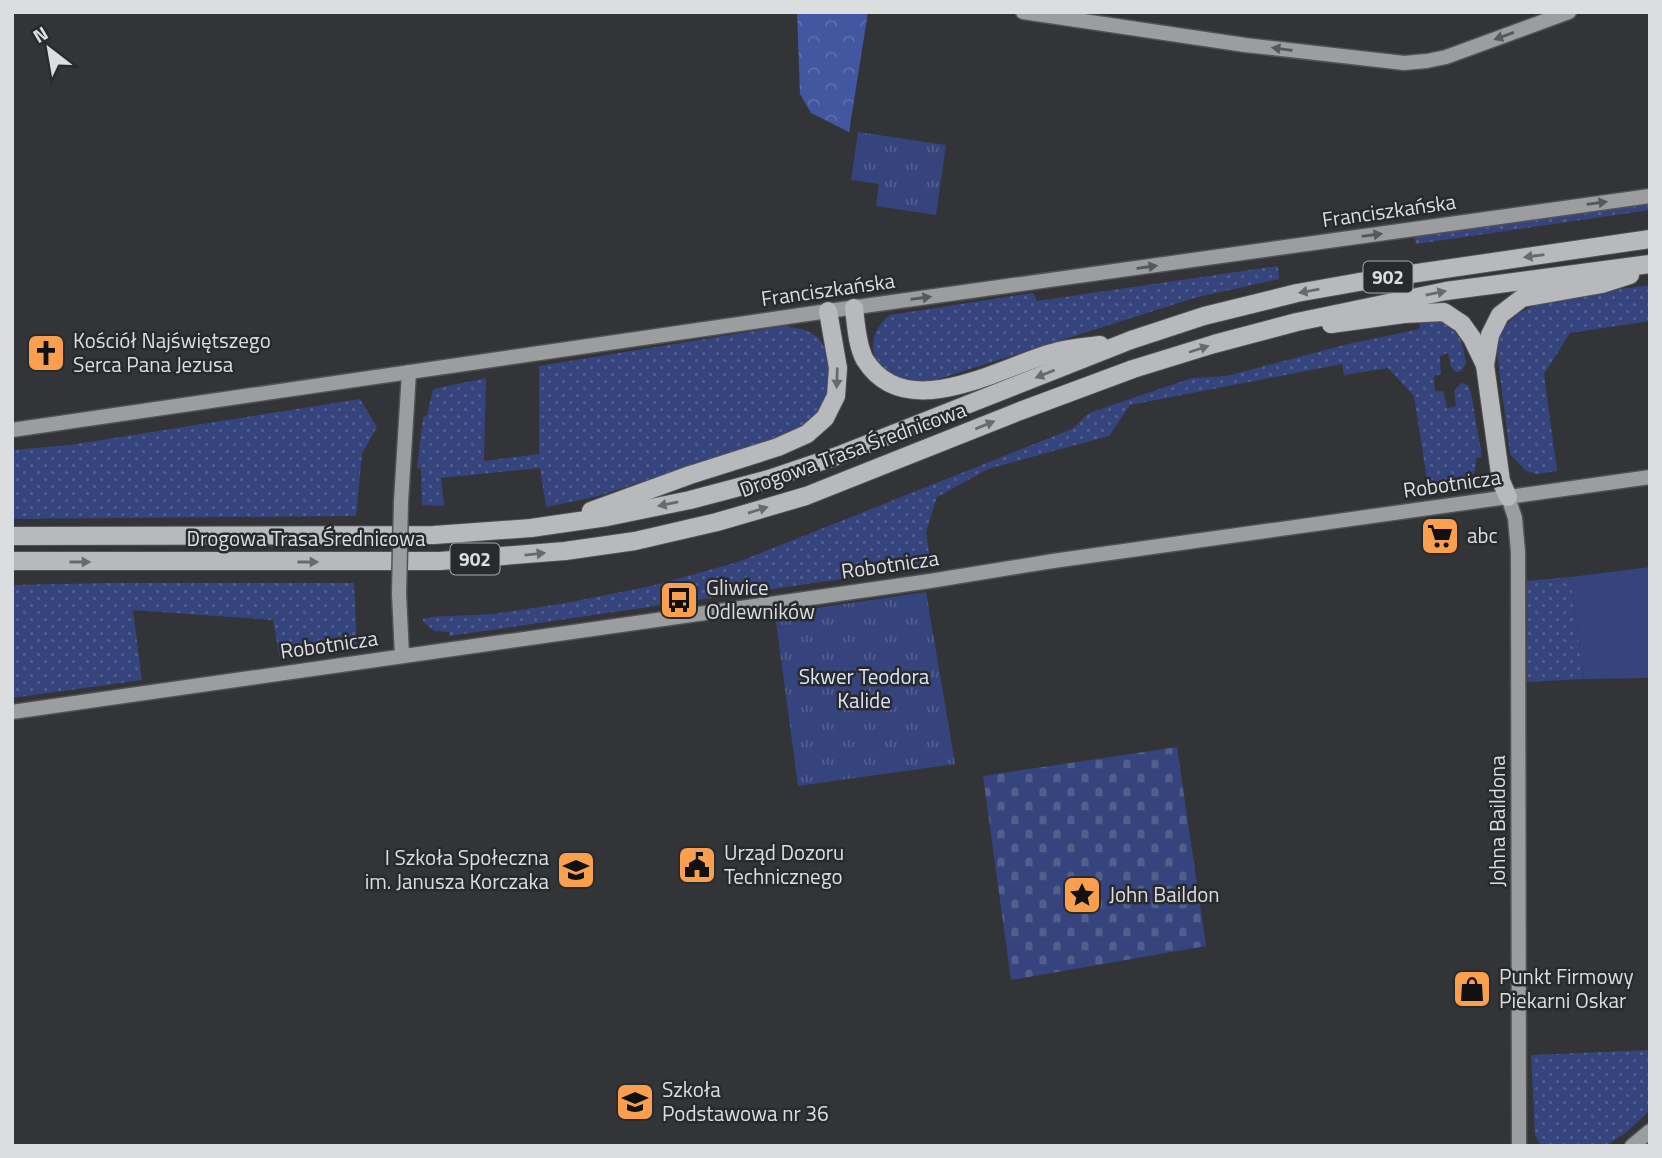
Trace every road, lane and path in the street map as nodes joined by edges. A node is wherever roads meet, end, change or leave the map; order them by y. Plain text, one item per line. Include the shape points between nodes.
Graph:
1 (1023, 12) edge
2 (1569, 12) edge
3 (1650, 195) edge
4 (1650, 239) edge
5 (1650, 267) edge
6 (854, 308) junction
7 (828, 311) junction
8 (1297, 322) junction
9 (1131, 340) junction
10 (1485, 365) junction
11 (409, 372) junction
12 (12, 430) edge
13 (1650, 477) edge
14 (1508, 497) junction
15 (553, 525) junction
16 (12, 536) edge
17 (12, 561) edge
18 (402, 656) junction
19 (12, 712) edge
20 (1650, 1131) edge
21 (1519, 1146) edge
22 (1632, 1146) edge

2 -> 1 street via 1447,57 1404,62 1245,45
6 -> 3 street, Franciszkańska
4 -> 9 main road, Drogowa Trasa Średnicowa / 902 via 1297,293
8 -> 5 main road, Drogowa Trasa Średnicowa / 902 via 1446,291
5 - 10 main road via 1602,284 1522,298 1500,315 1490,335
6 - 7 street, Franciszkańska
6 - 9 main road via 863,357 875,373 902,388 923,392 988,376 1054,352
7 - 11 street, Franciszkańska
7 -> 15 main road via 838,368 836,396 825,418 807,434
8 - 10 main road via 1338,324 1444,312 1462,324
17 -> 8 main road, Drogowa Trasa Średnicowa / 902 via 440,561 635,541 806,496 1133,369
9 -> 15 main road, Drogowa Trasa Średnicowa / 902 via 769,479 690,500
10 - 14 main road via 1501,481
11 - 12 street, Franciszkańska
11 - 18 street, bridge via 401,502
13 - 14 street, Robotnicza
14 - 18 street, Robotnicza
14 - 21 street, Johna Baildona via 1518,552
15 - 16 main road, Drogowa Trasa Średnicowa / 902 via 433,535
18 - 19 street, Robotnicza
20 - 22 street

